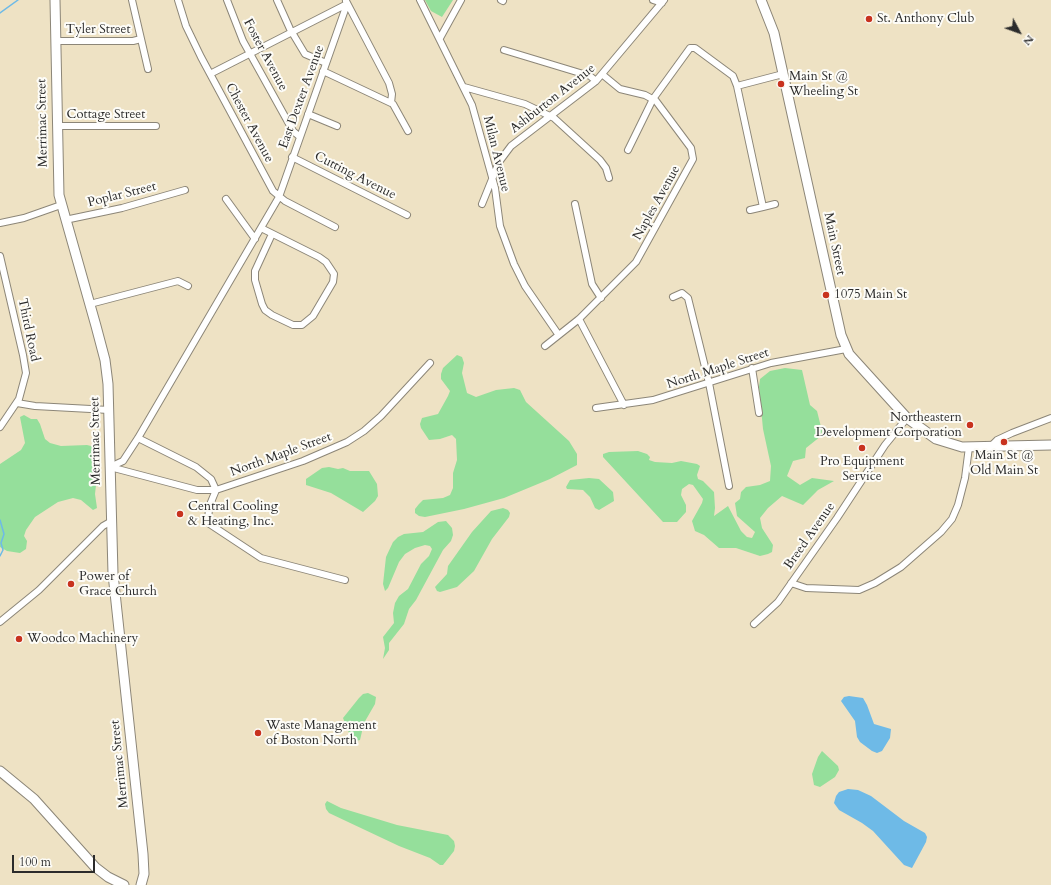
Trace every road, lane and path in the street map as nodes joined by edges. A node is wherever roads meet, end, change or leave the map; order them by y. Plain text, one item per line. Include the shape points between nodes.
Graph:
1 (55, 0) edge
2 (132, 0) edge
3 (178, 0) edge
4 (227, 0) edge
5 (277, 0) edge
6 (420, 0) edge
7 (461, 0) edge
8 (653, 0) edge
9 (761, 0) edge
10 (346, 2) edge
11 (663, 2) edge
12 (292, 32) junction
13 (440, 38) junction
14 (141, 39) junction
15 (55, 41) junction
16 (504, 50) dead end
17 (251, 53) junction
18 (326, 63) junction
19 (148, 69) dead end
20 (323, 71) junction
21 (210, 74) junction
22 (783, 74) junction
23 (603, 75) junction
24 (596, 81) junction
25 (737, 86) junction
26 (464, 87) junction
27 (653, 99) junction
28 (391, 103) junction
29 (308, 114) junction
30 (550, 116) junction
31 (56, 126) junction
32 (156, 126) dead end
33 (337, 126) dead end
34 (408, 131) dead end
35 (300, 137) junction
36 (628, 150) dead end
37 (292, 157) junction
38 (492, 178) junction
39 (609, 178) dead end
40 (184, 190) dead end
41 (279, 197) junction
42 (226, 199) dead end
43 (482, 204) dead end
44 (575, 204) dead end
45 (775, 204) dead end
46 (61, 205) junction
47 (763, 207) junction
48 (750, 210) dead end
49 (407, 215) dead end
50 (65, 220) junction
51 (0, 222) edge
52 (335, 227) dead end
53 (261, 228) junction
54 (272, 234) junction
55 (255, 239) junction
56 (0, 256) edge
57 (188, 286) dead end
58 (673, 297) dead end
59 (601, 298) junction
60 (90, 304) junction
61 (579, 319) junction
62 (558, 334) junction
63 (545, 346) dead end
64 (846, 349) junction
65 (430, 363) dead end
66 (752, 368) junction
67 (709, 383) junction
68 (17, 403) junction
69 (624, 404) junction
70 (596, 408) dead end
71 (109, 410) junction
72 (759, 413) dead end
73 (907, 418) junction
74 (1051, 418) edge
75 (0, 427) edge
76 (138, 438) junction
77 (1051, 445) edge
78 (969, 447) junction
79 (990, 448) junction
80 (110, 467) junction
81 (729, 486) dead end
82 (216, 490) junction
83 (110, 522) junction
84 (345, 580) dead end
85 (791, 583) junction
86 (0, 622) edge
87 (754, 624) dead end
88 (0, 772) edge
89 (124, 885) edge
90 (141, 885) edge

1 - 15 main road, Merrimac Street
2 - 14 street
3 - 21 street, Chester Avenue via 186,26
4 - 17 street, Foster Avenue via 237,28
5 - 12 street
6 - 13 street, Milan Avenue
7 - 13 street
8 - 11 street
9 - 22 main road, Main Street via 772,25
10 - 12 street
10 - 18 street, East Dexter Avenue
10 - 28 street via 389,83
11 - 23 street, Ashburton Avenue
12 - 17 street
12 - 18 street via 306,55
13 - 26 street, Milan Avenue
14 - 15 street, Tyler Street
14 - 19 street
15 - 31 main road, Merrimac Street
16 - 24 street via 590,76
17 - 21 street
17 - 35 street, Foster Avenue via 292,131
18 - 20 street, East Dexter Avenue
20 - 28 street
20 - 29 street, East Dexter Avenue
21 - 41 street, Chester Avenue via 272,189
22 - 25 street
22 - 64 main road, Main Street
23 - 24 street, Ashburton Avenue
23 - 27 street via 620,89
24 - 30 street, Ashburton Avenue
25 - 27 street via 733,76 695,48 691,48
25 - 47 street
26 - 30 street via 525,104
26 - 38 street, Milan Avenue via 475,115
27 - 36 street
27 - 59 street, Naples Avenue via 691,148 693,159 640,256
28 - 34 street via 397,108
29 - 33 street
29 - 35 street, East Dexter Avenue
30 - 38 street, Ashburton Avenue via 511,146 499,162
30 - 39 street via 597,157 605,166
31 - 32 street, Cottage Street
31 - 46 main road, Merrimac Street
35 - 37 street, East Dexter Avenue
37 - 41 street, East Dexter Avenue
37 - 49 street, Cutting Avenue
38 - 43 street, Ashburton Avenue
38 - 62 street, Milan Avenue via 499,222 514,264
40 - 50 street, Poplar Street via 122,208
41 - 52 street, Chester Avenue
41 - 53 street, East Dexter Avenue
42 - 55 street
44 - 59 street via 592,284
45 - 47 street
46 - 50 main road, Merrimac Street
46 - 51 street via 24,218
47 - 48 street
50 - 60 main road, Merrimac Street
53 - 54 street
53 - 55 street, East Dexter Avenue
54 - 54 street via 319,257 334,274 313,316 302,325 293,325 272,315 262,304 255,271
55 - 76 street, East Dexter Avenue
56 - 68 street, Third Road via 25,366 25,380
57 - 60 street via 177,281
58 - 67 street via 682,292 688,298
59 - 61 street, Naples Avenue
60 - 71 main road, Merrimac Street via 106,367
61 - 62 street, Naples Avenue
61 - 69 street
62 - 63 street, Naples Avenue
64 - 66 street, North Maple Street
64 - 73 main road, Main Street
65 - 82 street, North Maple Street via 381,416 347,442
66 - 67 street, North Maple Street
66 - 72 street
67 - 69 street, North Maple Street via 653,400
67 - 81 street
68 - 71 street
68 - 75 street, Third Road
69 - 70 street, North Maple Street
71 - 80 main road, Merrimac Street
73 - 78 main road, Main Street via 936,439
73 - 85 street, Breed Avenue via 885,445
74 - 79 street via 997,440
76 - 80 street via 123,461
76 - 82 street via 203,472
77 - 79 main road, Main Street
78 - 79 main road, Main Street
78 - 85 street via 958,505 948,525 900,567 864,589 844,591 803,588
80 - 82 street, North Maple Street via 193,489
80 - 83 main road, Merrimac Street
82 - 84 street via 209,507 208,523 261,558
83 - 86 street
83 - 90 main road, Merrimac Street via 113,574 143,854 144,874
85 - 87 street, Breed Avenue via 771,610
88 - 89 main road via 34,799 95,867

